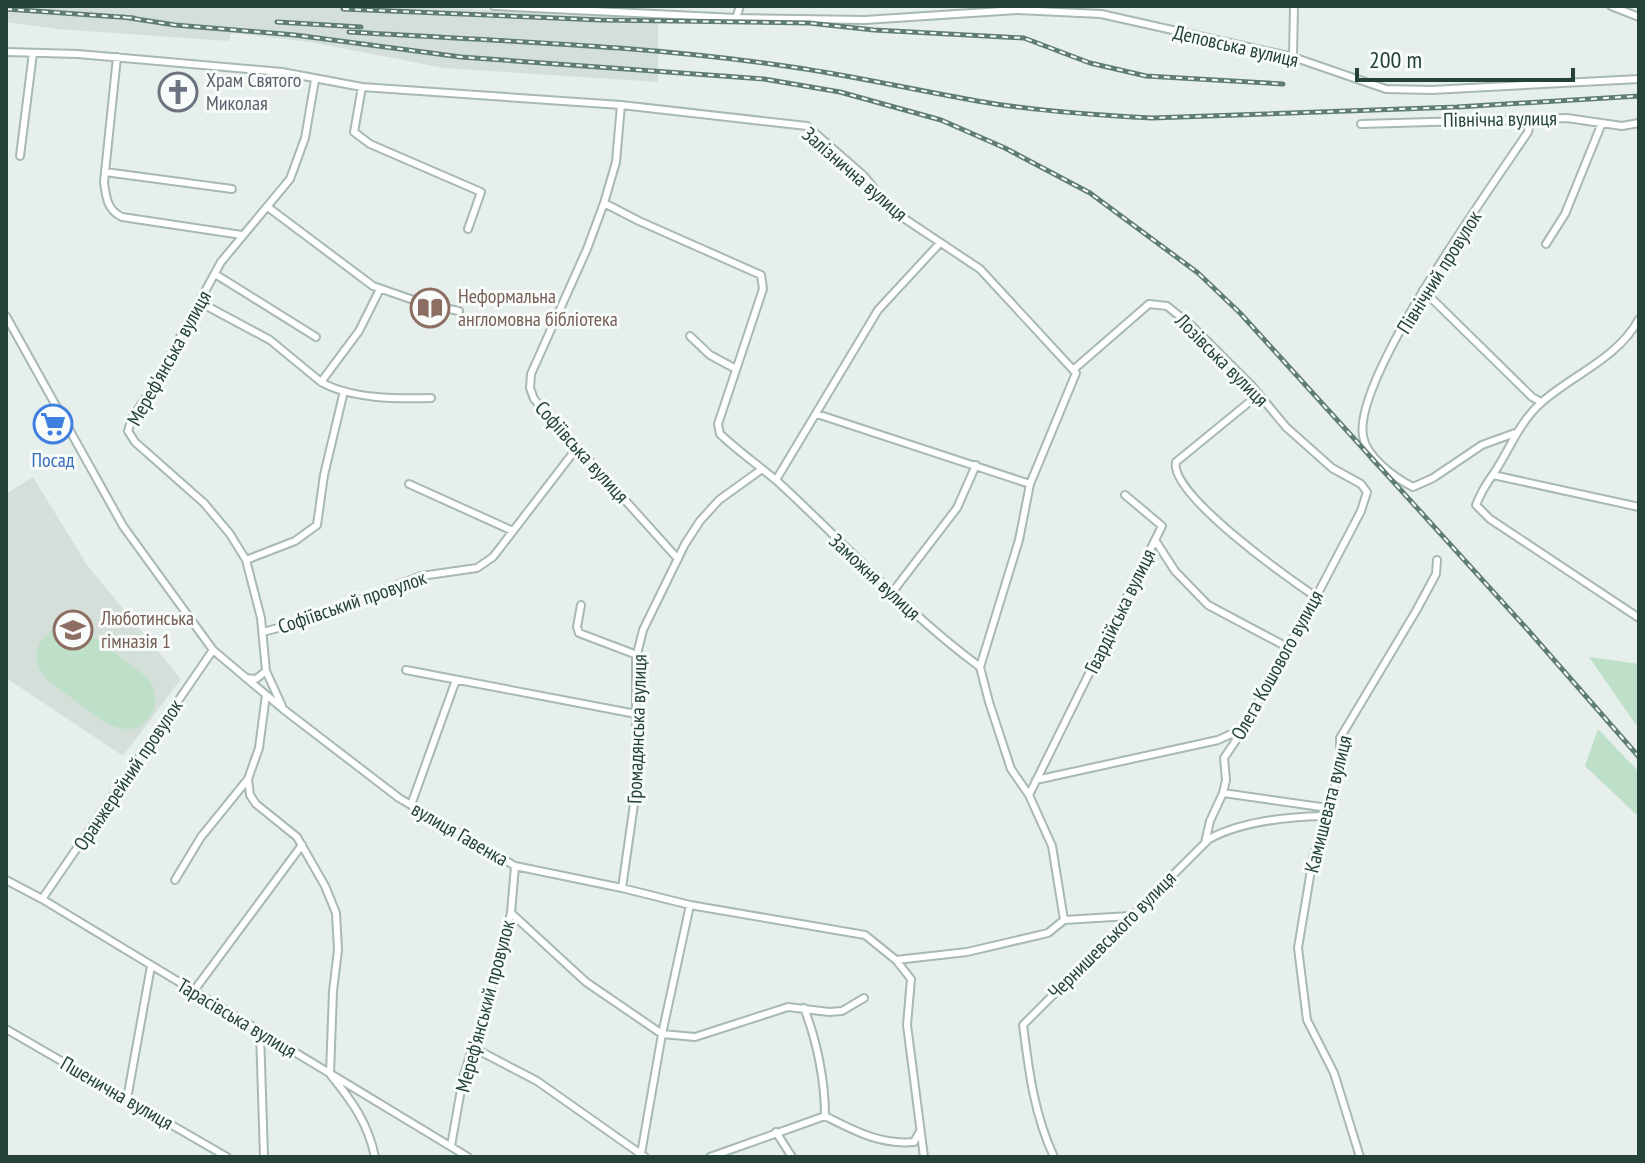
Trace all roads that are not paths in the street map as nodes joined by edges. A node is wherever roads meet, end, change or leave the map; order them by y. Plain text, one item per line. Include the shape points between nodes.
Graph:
1 (494, 6) edge
2 (740, 6) edge
3 (889, 6) edge
4 (1102, 6) edge
5 (1294, 6) edge
6 (1611, 6) edge
7 (525, 7) edge
8 (1101, 14) junction
9 (891, 16) junction
10 (1639, 17) edge
11 (736, 18) junction
12 (6, 52) edge
13 (33, 53) junction
14 (117, 57) junction
15 (1293, 57) junction
16 (1639, 79) edge
17 (315, 80) junction
18 (362, 87) junction
19 (621, 105) junction
20 (1531, 118) junction
21 (1602, 123) junction
22 (1639, 123) edge
23 (1361, 124) dead end
24 (20, 156) dead end
25 (105, 172) junction
26 (232, 189) dead end
27 (604, 203) junction
28 (269, 208) junction
29 (468, 229) dead end
30 (242, 235) junction
31 (940, 243) junction
32 (1546, 244) dead end
33 (215, 274) junction
34 (380, 289) junction
35 (1423, 290) junction
36 (201, 303) junction
37 (459, 311) dead end
38 (6, 316) edge
39 (1639, 319) edge
40 (690, 336) dead end
41 (316, 337) dead end
42 (736, 369) junction
43 (1073, 370) junction
44 (321, 382) junction
45 (344, 391) junction
46 (1258, 395) junction
47 (431, 398) dead end
48 (1541, 402) junction
49 (817, 414) junction
50 (1515, 433) junction
51 (576, 449) junction
52 (976, 465) junction
53 (762, 469) junction
54 (1493, 475) junction
55 (776, 480) junction
56 (409, 484) dead end
57 (1030, 484) junction
58 (1367, 492) joint
59 (1125, 495) dead end
60 (1639, 507) edge
61 (513, 531) junction
62 (1155, 540) junction
63 (678, 559) junction
64 (246, 560) junction
65 (1437, 560) dead end
66 (891, 594) junction
67 (1316, 597) junction
68 (581, 605) dead end
69 (1639, 618) edge
70 (263, 632) junction
71 (1287, 647) junction
72 (213, 650) junction
73 (637, 655) junction
74 (980, 667) junction
75 (406, 670) dead end
76 (266, 671) junction
77 (246, 678) junction
78 (456, 680) junction
79 (266, 695) junction
80 (283, 709) junction
81 (636, 714) junction
82 (1244, 728) junction
83 (248, 779) junction
84 (1036, 780) junction
85 (1223, 793) junction
86 (1029, 795) junction
87 (411, 805) junction
88 (1328, 808) junction
89 (1205, 843) junction
90 (302, 845) junction
91 (515, 866) junction
92 (6, 880) edge
93 (175, 880) dead end
94 (622, 888) junction
95 (42, 899) junction
96 (690, 905) junction
97 (511, 913) junction
98 (1130, 916) junction
99 (1064, 920) junction
100 (896, 960) junction
101 (151, 966) junction
102 (193, 992) junction
103 (864, 998) dead end
104 (804, 1008) junction
105 (6, 1029) edge
106 (260, 1032) junction
107 (662, 1034) junction
108 (472, 1047) junction
109 (330, 1074) junction
110 (127, 1099) junction
111 (825, 1116) junction
112 (776, 1132) junction
113 (919, 1133) junction
114 (451, 1146) junction
115 (643, 1156) edge
116 (227, 1157) edge
117 (264, 1157) edge
118 (375, 1157) edge
119 (468, 1157) edge
120 (710, 1157) edge
121 (792, 1157) edge
122 (924, 1157) edge
123 (1054, 1157) edge
124 (1360, 1157) edge

1 - 7 street, Деповська вулиця
2 - 11 street
3 - 9 street
4 - 8 street
5 - 15 street
6 - 10 street
7 - 11 street, Деповська вулиця
8 - 9 street, Деповська вулиця via 1017,10
8 - 15 street, Деповська вулиця
9 - 11 street, Деповська вулиця
12 - 13 street, Залізнична вулиця
13 - 14 street, Залізнична вулиця
13 - 24 street
14 - 17 street, Залізнична вулиця via 282,72
14 - 25 street
15 - 16 street, Деповська вулиця via 1386,89
17 - 18 street, Залізнична вулиця
17 - 28 street, Мереф'янська вулиця via 297,164
18 - 19 street, Залізнична вулиця
18 - 29 street via 354,132 370,144 481,192
19 - 27 street, Софіївська вулиця via 616,162
19 - 31 street, Залізнична вулиця via 807,126 863,175 893,211
20 - 21 street, Північна вулиця
20 - 23 street, Північна вулиця
20 - 35 street, Північний провулок via 1528,132
21 - 22 street, Північна вулиця
21 - 32 street via 1571,201
25 - 26 street
25 - 30 street via 106,199 116,214
27 - 42 street via 761,275 763,289
27 - 51 street, Софіївська вулиця via 529,383 534,399
28 - 30 street, Мереф'янська вулиця
28 - 34 street
30 - 33 street, Мереф'янська вулиця
31 - 43 street, Залізнична вулиця via 980,269
31 - 49 street via 878,310
33 - 36 street, Мереф'янська вулиця
33 - 41 street
34 - 37 street
34 - 44 street via 359,331
35 - 48 street
35 - 50 street, Північний провулок via 1367,404 1364,443 1381,464 1413,487 1482,445
36 - 44 street via 270,340
36 - 64 street, Мереф'янська вулиця via 128,431 204,503
38 - 72 street, вулиця Гавенка via 123,526
39 - 48 street via 1596,365
40 - 42 street
42 - 53 street, Заможня вулиця via 718,431
43 - 46 street, Лозівська вулиця via 1141,309 1160,304 1193,327
43 - 57 street
44 - 45 street
45 - 47 street
45 - 64 street via 317,525 295,541
46 - 58 street, Лозівська вулиця via 1332,468
46 - 67 street via 1176,462 1174,471 1211,515
48 - 50 street
49 - 52 street
49 - 55 street
50 - 54 street
51 - 61 street, Софіївський провулок
51 - 63 street, Софіївська вулиця
52 - 57 street
52 - 66 street via 957,508
53 - 55 street, Заможня вулиця
53 - 63 street, Громадянська вулиця via 708,511
54 - 60 street
54 - 69 street via 1476,505 1490,519
55 - 66 street, Заможня вулиця
56 - 61 street
57 - 74 street via 1019,540
58 - 67 street, Олега Кошового вулиця
59 - 62 street via 1162,526
61 - 70 street, Софіївський провулок via 477,568 421,576
62 - 71 street, Гвардійська вулиця via 1175,571 1208,605
62 - 84 street, Гвардійська вулиця
63 - 73 street, Громадянська вулиця via 643,630
64 - 70 street, Мереф'янська вулиця
65 - 88 street, Камишевата вулиця via 1436,574 1340,738 1340,769
66 - 74 street, Заможня вулиця
67 - 71 street, Олега Кошового вулиця
68 - 73 street via 579,633
70 - 76 street, Мереф'янська вулиця
71 - 82 street, Олега Кошового вулиця
72 - 77 street, вулиця Гавенка
72 - 95 street, Оранжерейний провулок
73 - 81 street, Громадянська вулиця
74 - 86 street via 1011,769
75 - 78 street
76 - 77 street via 256,679
76 - 80 street, Мереф'янська вулиця
77 - 79 street, вулиця Гавенка
78 - 81 street
78 - 87 street
79 - 80 street, вулиця Гавенка
79 - 83 street via 259,748
80 - 87 street, вулиця Гавенка
81 - 94 street, Громадянська вулиця via 636,790
82 - 84 street via 1218,740
82 - 85 street, Олега Кошового вулиця via 1224,758
83 - 90 street via 256,804
83 - 93 street via 201,837
84 - 86 street, Гвардійська вулиця
85 - 88 street
85 - 89 street, Олега Кошового вулиця
86 - 99 street via 1052,846
87 - 91 street, вулиця Гавенка
88 - 89 street, Чернишевського вулиця via 1322,816 1278,819 1219,834
88 - 124 street, Камишевата вулиця via 1313,858 1298,948 1307,1020 1334,1073
89 - 98 street, Чернишевського вулиця
90 - 102 street
90 - 109 street via 338,922
91 - 94 street, вулиця Гавенка
91 - 97 street, Мереф'янський провулок
92 - 95 street, Тарасівська вулиця
94 - 96 street, вулиця Гавенка
95 - 101 street, Тарасівська вулиця
96 - 100 street, вулиця Гавенка via 865,935
96 - 107 street
97 - 107 street via 586,982
97 - 108 street, Мереф'янський провулок
98 - 99 street
98 - 123 street, Чернишевського вулиця via 1023,1025 1031,1091
99 - 100 street via 1048,933 1025,939
100 - 113 street via 911,979 907,1025
101 - 102 street, Тарасівська вулиця
101 - 110 street
102 - 106 street, Тарасівська вулиця
103 - 104 street via 842,1011
104 - 107 street via 788,1007 695,1037
104 - 111 street via 825,1094
105 - 110 street, Пшенична вулиця
106 - 109 street, Тарасівська вулиця
106 - 117 street
107 - 115 street
108 - 114 street, Мереф'янський провулок
108 - 115 street via 537,1081
109 - 114 street, Тарасівська вулиця
109 - 118 street via 365,1122
110 - 116 street, Пшенична вулиця
111 - 112 street
111 - 113 street via 893,1144 914,1142
112 - 120 street
112 - 121 street
113 - 122 street
114 - 119 street, Тарасівська вулиця

